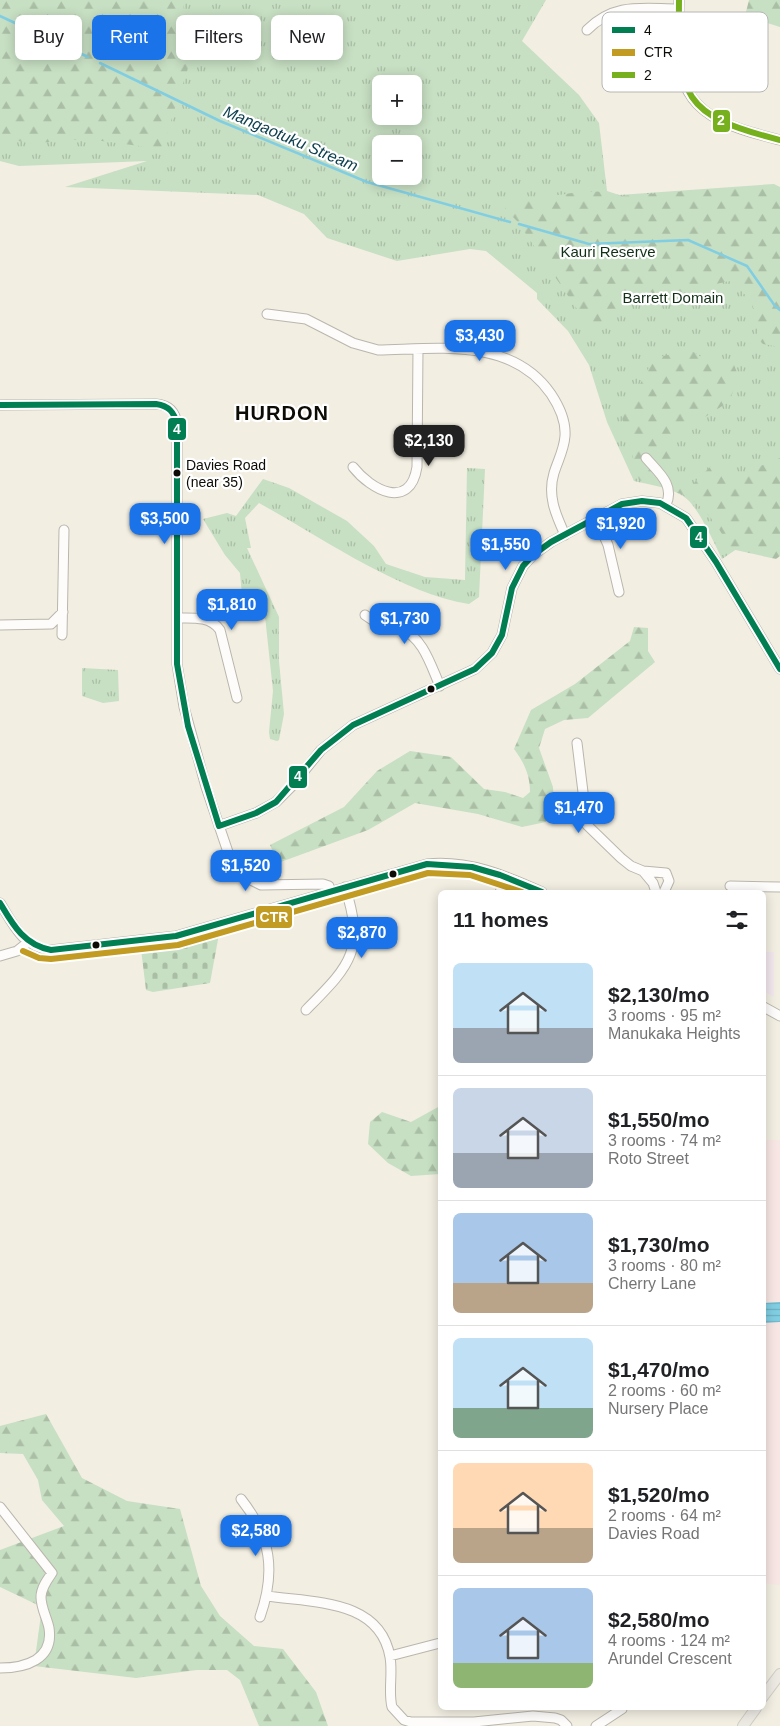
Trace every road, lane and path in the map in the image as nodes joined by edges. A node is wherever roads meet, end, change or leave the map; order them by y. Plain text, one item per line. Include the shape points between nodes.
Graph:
1 (679, 5) edge
2 (614, 12) edge
3 (602, 17) edge
4 (587, 30) dead end
5 (690, 92) edge
6 (780, 140) edge
7 (267, 314) dead end
8 (418, 349) junction
9 (0, 406) edge
10 (646, 458) dead end
11 (353, 467) dead end
12 (666, 505) junction
13 (596, 518) junction
14 (64, 530) dead end
15 (565, 535) junction
16 (619, 592) dead end
17 (64, 612) junction
18 (364, 616) dead end
19 (177, 618) junction
20 (0, 625) edge
21 (62, 634) dead end
22 (780, 669) edge
23 (440, 686) junction
24 (237, 698) dead end
25 (577, 743) dead end
26 (219, 826) junction
27 (643, 871) junction
28 (508, 878) junction
29 (730, 886) dead end
30 (346, 887) junction
31 (780, 887) edge
32 (501, 890) edge
33 (537, 890) edge
34 (655, 890) edge
35 (665, 890) edge
36 (330, 891) junction
37 (0, 903) edge
38 (28, 943) junction
39 (0, 956) edge
40 (766, 1008) edge
41 (306, 1010) dead end
42 (780, 1016) edge
43 (241, 1499) dead end
44 (0, 1507) edge
45 (268, 1596) junction
46 (260, 1617) dead end
47 (438, 1643) edge
48 (390, 1656) junction
49 (0, 1668) edge
50 (780, 1674) edge
51 (766, 1693) edge
52 (620, 1710) edge
53 (755, 1710) edge
54 (567, 1726) edge
55 (596, 1726) edge
56 (743, 1726) edge

1 - 2 street
3 - 4 street
5 - 6 street via 710,116 722,123
7 - 8 street via 314,322 364,347
8 - 11 street via 417,467 413,482 402,491 388,493 373,487
8 - 15 street via 473,350 495,354 521,365 545,386 564,422 564,444 551,496
9 - 19 street via 156,404 171,408 177,424
10 - 12 street via 668,487 670,492
12 - 13 street via 633,502 612,508
12 - 22 street via 693,525
13 - 15 street
13 - 16 street via 608,545
14 - 17 street
15 - 23 street via 533,555 523,566 512,588 502,635 492,653 476,669
17 - 20 street via 51,624
17 - 21 street
18 - 23 street via 413,636 424,651
19 - 24 street via 196,618 214,623 220,630
19 - 26 street via 180,685
23 - 26 street via 353,725 321,750 276,802
25 - 27 street via 587,825 621,858
26 - 36 street via 233,864 238,872 253,882 272,886 317,883 329,886
27 - 34 street
27 - 35 street via 666,873 669,881
28 - 30 street via 472,866 438,863 405,869
28 - 32 street
28 - 33 street
29 - 31 street
30 - 36 street
30 - 41 street via 354,943 350,958 340,975
36 - 38 street via 176,936 50,950
37 - 38 street
38 - 39 street via 17,951
40 - 42 street
43 - 45 street via 253,1514 266,1543
44 - 49 street via 52,1573 41,1596 49,1631 45,1650 25,1667
45 - 46 street
45 - 48 street via 341,1607 365,1615 380,1631
47 - 48 street
48 - 54 street via 392,1707 404,1720 474,1722 539,1716 561,1720
50 - 51 main road
52 - 55 street
53 - 56 main road

